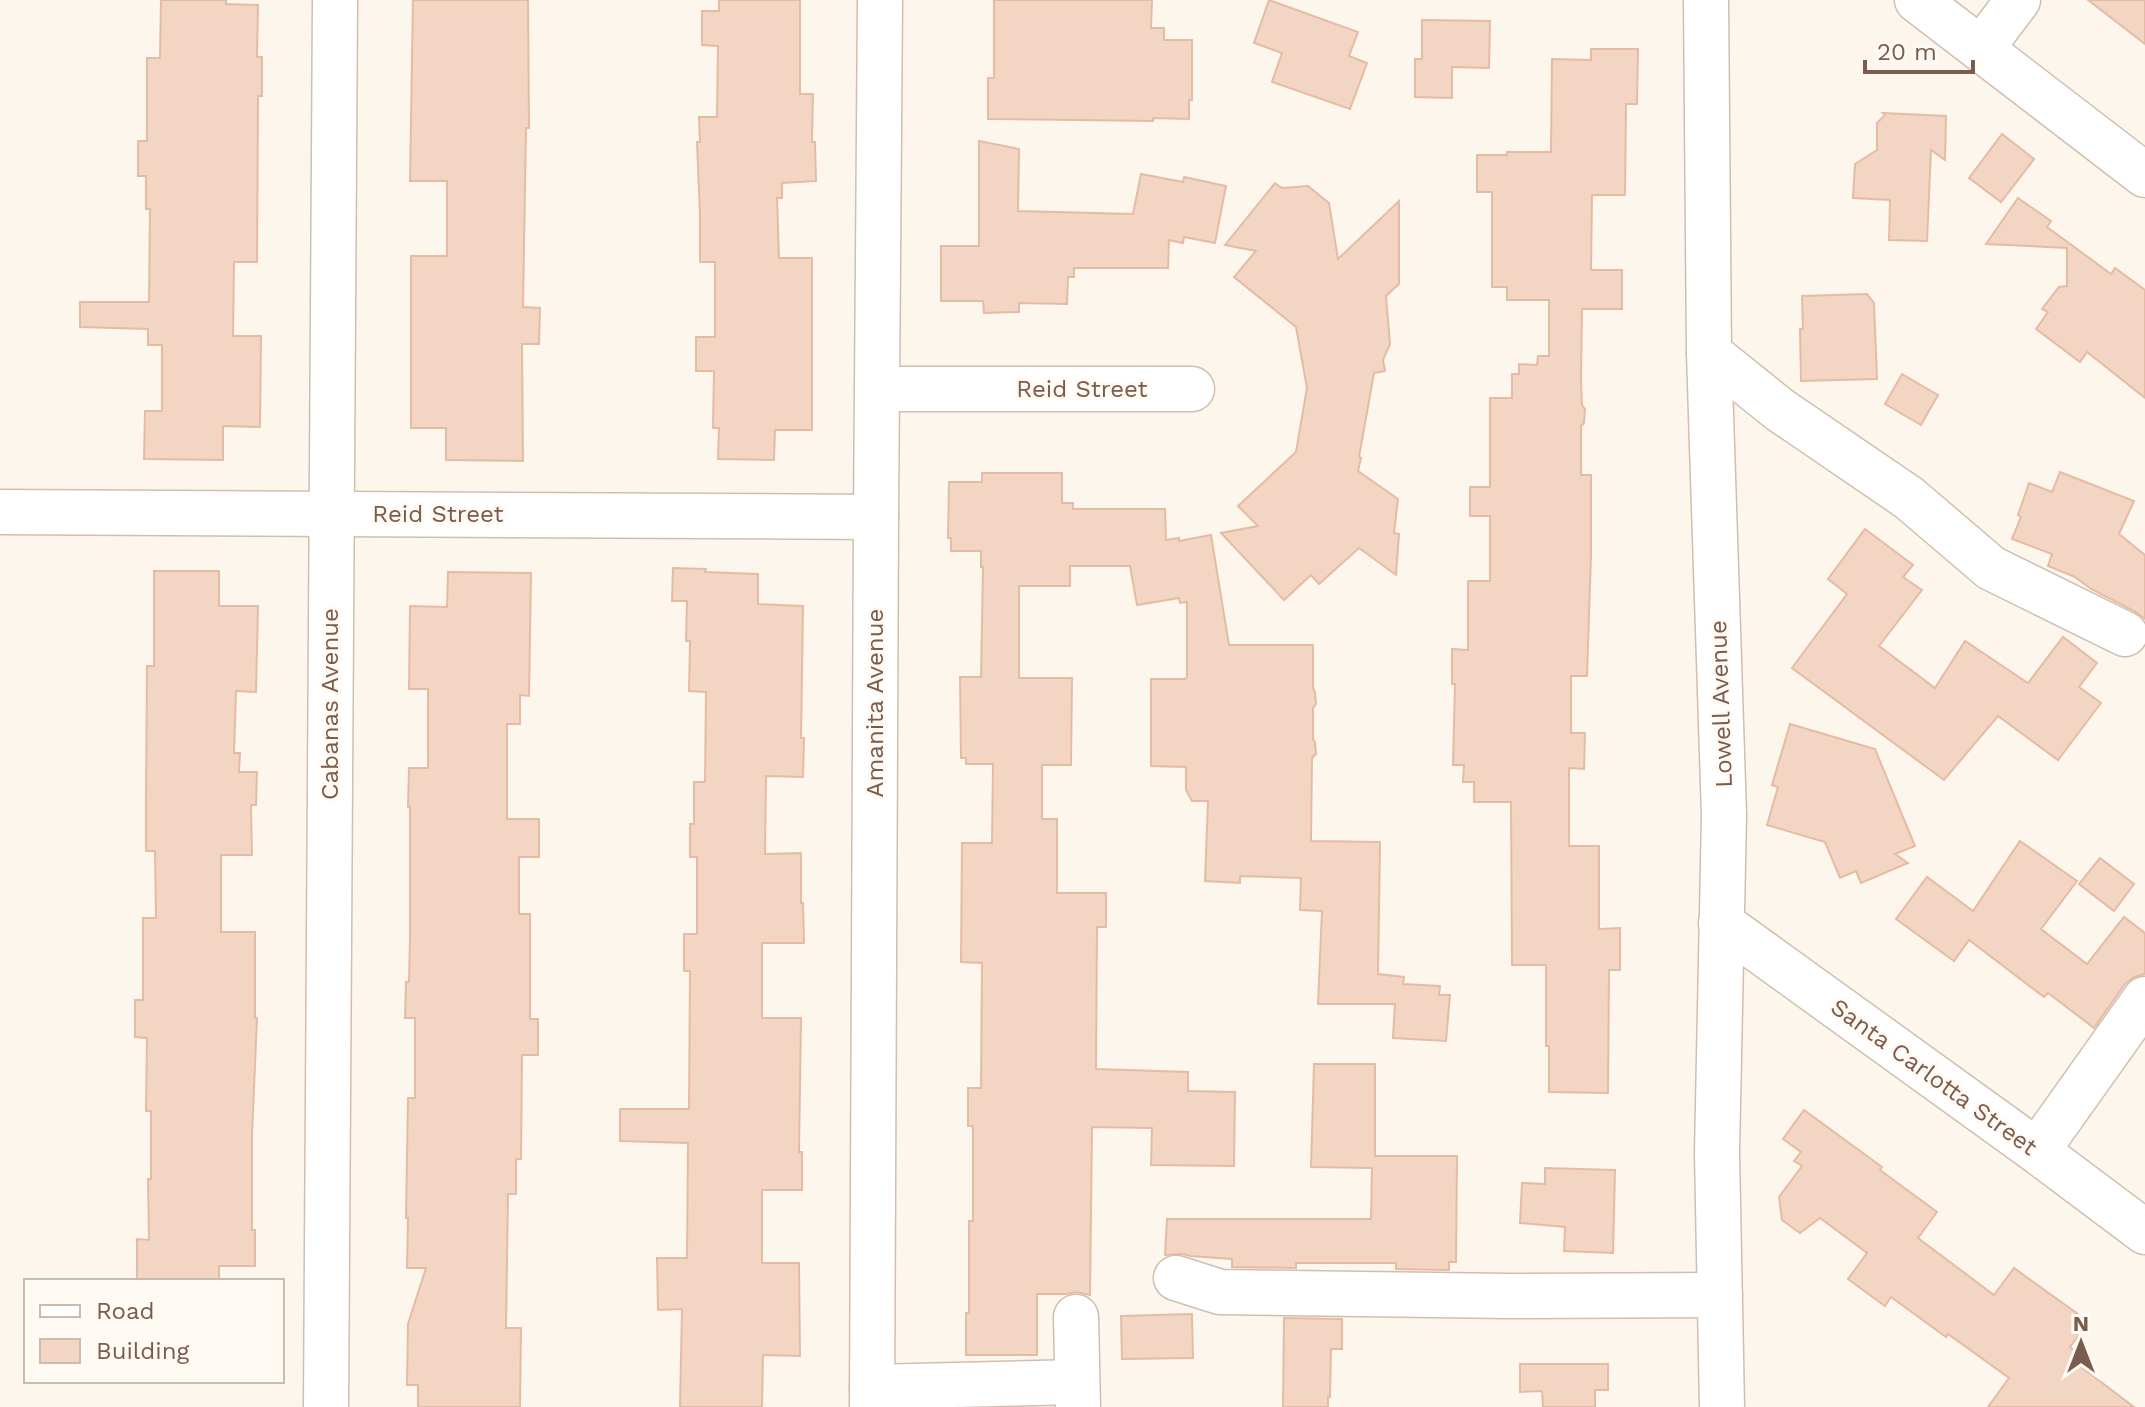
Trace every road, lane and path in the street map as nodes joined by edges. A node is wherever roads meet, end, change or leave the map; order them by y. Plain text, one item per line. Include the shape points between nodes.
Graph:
1 (335, 0) edge
2 (880, 0) edge
3 (1706, 0) edge
4 (1917, 0) edge
5 (2018, 0) edge
6 (1981, 49) junction
7 (2145, 175) edge
8 (1709, 353) junction
9 (877, 389) junction
10 (1192, 389) dead end
11 (0, 512) edge
12 (331, 514) junction
13 (876, 517) junction
14 (2125, 634) dead end
15 (1721, 923) junction
16 (2145, 999) edge
17 (2037, 1151) junction
18 (2145, 1232) edge
19 (1176, 1278) dead end
20 (1720, 1295) junction
21 (1076, 1317) dead end
22 (1077, 1395) edge
23 (872, 1397) edge
24 (326, 1407) edge
25 (1722, 1407) edge

1 - 12 street, Cabanas Avenue
2 - 9 street, Amanita Avenue
3 - 8 street, Lowell Avenue
4 - 6 street
5 - 6 street
6 - 7 street
8 - 14 street via 1780,410 1909,498 1991,568
8 - 15 street, Lowell Avenue via 1724,815
9 - 10 street, Reid Street
9 - 13 street, Amanita Avenue
11 - 12 street, Reid Street
12 - 13 street, Reid Street
12 - 24 street, Cabanas Avenue
13 - 23 street, Amanita Avenue
15 - 17 street, Santa Carlotta Street
15 - 20 street, Lowell Avenue
16 - 17 street
17 - 18 street, Santa Carlotta Street
19 - 20 street via 1220,1292
20 - 25 street, Lowell Avenue
21 - 22 street
22 - 23 street

